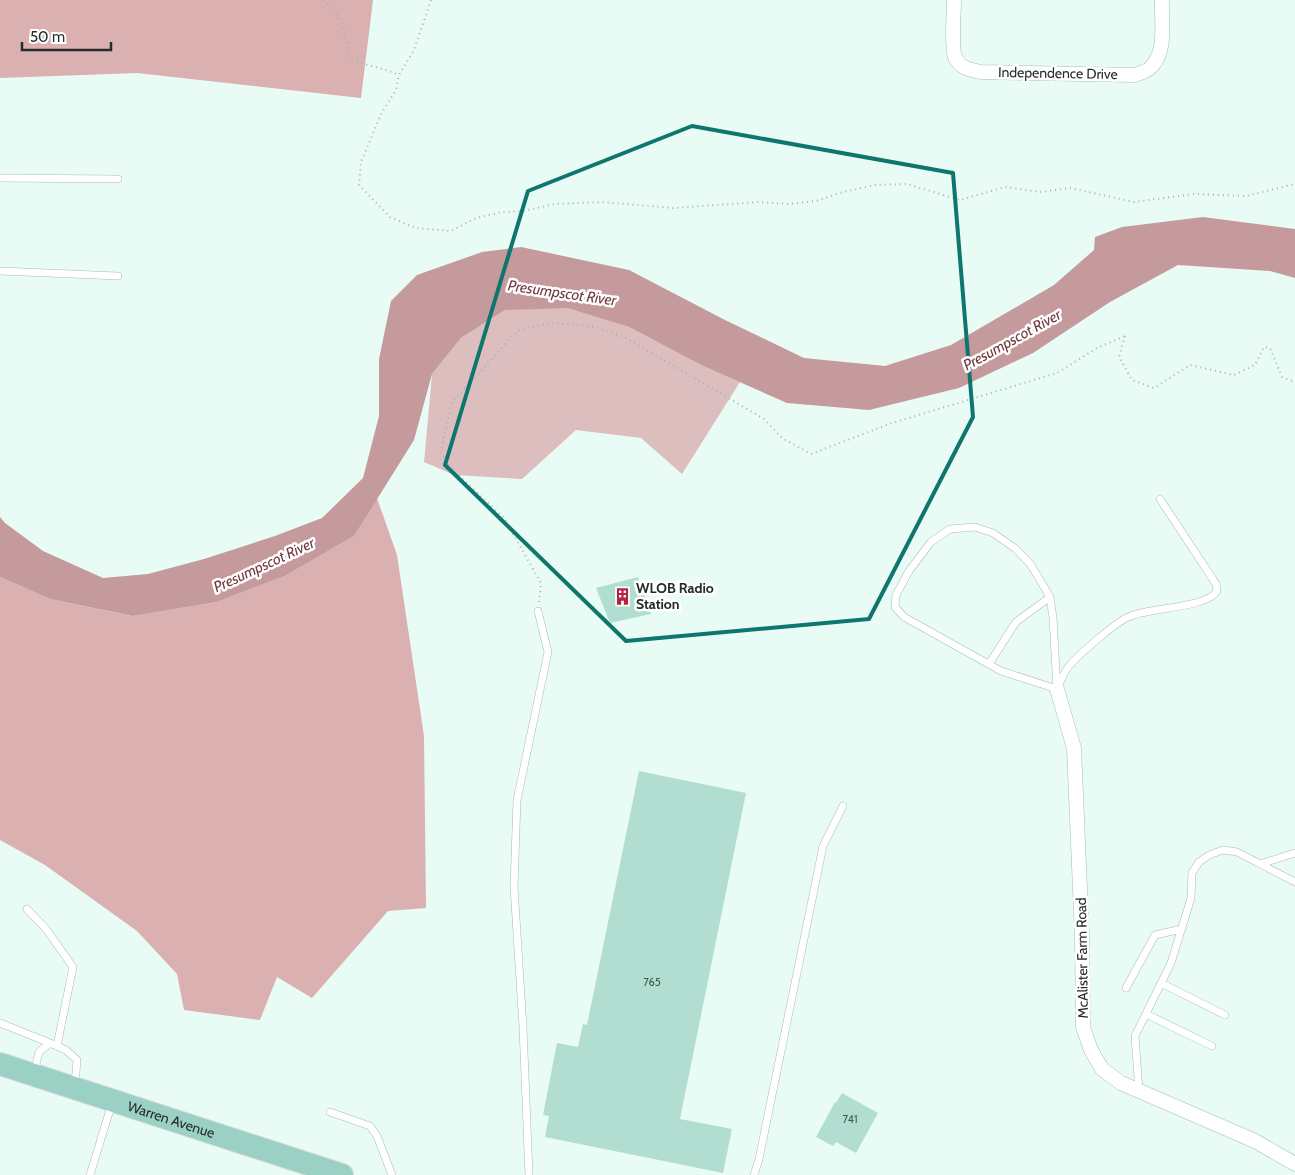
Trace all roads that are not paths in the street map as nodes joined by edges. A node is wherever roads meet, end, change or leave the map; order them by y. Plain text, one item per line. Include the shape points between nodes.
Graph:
1 (954, 0) edge
2 (1162, 0) edge
3 (0, 178) edge
4 (118, 179) dead end
5 (0, 271) edge
6 (118, 276) dead end
7 (1160, 498) dead end
8 (1050, 597) junction
9 (538, 611) road end
10 (989, 664) junction
11 (1057, 689) junction
12 (842, 806) dead end
13 (1295, 853) edge
14 (1260, 864) junction
15 (1295, 882) edge
16 (27, 909) dead end
17 (1182, 928) junction
18 (1161, 982) junction
19 (1126, 988) dead end
20 (1146, 1014) junction
21 (1225, 1015) dead end
22 (0, 1023) edge
23 (53, 1045) junction
24 (1212, 1046) dead end
25 (0, 1064) edge
26 (33, 1075) junction
27 (75, 1088) junction
28 (1139, 1092) junction
29 (113, 1101) junction
30 (330, 1112) dead end
31 (1295, 1164) edge
32 (90, 1175) edge
33 (342, 1175) edge
34 (392, 1175) edge
35 (529, 1175) edge
36 (754, 1175) edge

1 - 2 street, Independence Drive via 954,56 960,65 970,70 1135,75 1151,68 1159,56
3 - 4 lane
5 - 6 lane
7 - 11 lane via 1216,584 1217,592 1213,597 1200,601 1127,617 1070,665
8 - 10 lane via 1016,622
8 - 10 lane via 1031,565 1016,549 993,533 975,527 950,529 931,542 896,595 895,607 904,617
8 - 11 lane
9 - 35 lane via 548,652 517,800 514,887
10 - 11 lane
11 - 28 street, McAlister Farm Road via 1074,748 1083,1027 1102,1069 1121,1084
12 - 36 lane via 824,846
13 - 14 lane
14 - 15 lane
14 - 17 lane via 1237,852 1223,850 1199,862 1192,873 1191,898
16 - 23 lane via 73,967
17 - 18 lane
17 - 19 lane via 1155,935
18 - 20 lane
18 - 21 lane
20 - 24 lane
20 - 28 lane via 1135,1036
22 - 23 lane
23 - 26 lane via 39,1052
23 - 27 lane via 66,1050 77,1060
25 - 26 main road, Warren Avenue
26 - 27 main road, Warren Avenue
27 - 29 main road, Warren Avenue
28 - 31 street, McAlister Farm Road via 1255,1141
29 - 32 lane
29 - 33 main road, Warren Avenue
30 - 34 lane via 370,1126

